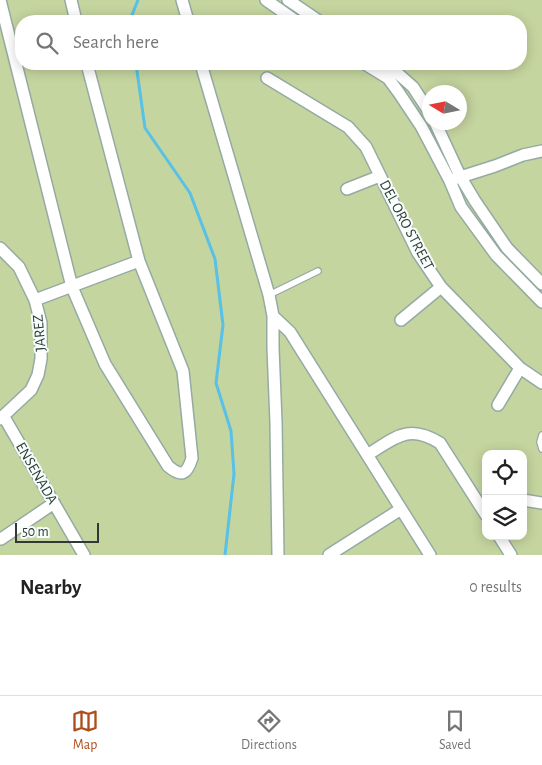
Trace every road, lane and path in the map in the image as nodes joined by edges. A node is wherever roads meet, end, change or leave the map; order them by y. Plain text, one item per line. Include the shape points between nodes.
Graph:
1 (0, 0) edge
2 (71, 0) edge
3 (182, 0) edge
4 (266, 0) edge
5 (288, 0) edge
6 (75, 15) edge
7 (186, 15) edge
8 (287, 15) edge
9 (310, 15) edge
10 (15, 48) edge
11 (21, 70) edge
12 (90, 70) edge
13 (203, 70) edge
14 (375, 70) edge
15 (394, 70) edge
16 (267, 78) dead end
17 (422, 101) edge
18 (438, 130) edge
19 (542, 151) edge
20 (380, 176) junction
21 (455, 178) junction
22 (347, 190) dead end
23 (0, 248) edge
24 (139, 261) junction
25 (318, 271) dead end
26 (542, 284) edge
27 (72, 287) junction
28 (441, 287) junction
29 (269, 295) junction
30 (35, 300) junction
31 (542, 302) edge
32 (273, 316) junction
33 (400, 320) dead end
34 (520, 368) junction
35 (542, 383) edge
36 (498, 405) dead end
37 (2, 418) edge
38 (542, 435) edge
39 (542, 449) edge
40 (367, 455) junction
41 (527, 501) edge
42 (542, 503) edge
43 (54, 504) junction
44 (401, 509) junction
45 (482, 509) edge
46 (1, 539) edge
47 (502, 540) edge
48 (84, 555) edge
49 (278, 555) edge
50 (328, 555) edge
51 (430, 555) edge
52 (511, 555) edge

1 - 10 street
2 - 6 street
3 - 7 street
4 - 8 street
5 - 9 street
11 - 27 street
12 - 24 street
13 - 29 street
14 - 21 street via 388,78 400,94
15 - 17 street via 413,87
16 - 20 street, DEL ORO STREET via 348,127 366,147
18 - 21 street
19 - 21 street
20 - 22 street
20 - 28 street, DEL ORO STREET via 418,253
21 - 26 street via 507,248
21 - 31 street via 461,208 496,255
23 - 30 street, JAREZ via 18,267
24 - 27 street
24 - 27 street via 183,371 192,458 188,470 183,473 168,466 105,364
25 - 29 lane
27 - 30 street
28 - 33 street
28 - 34 street, DEL ORO STREET
29 - 32 street
30 - 37 street, JAREZ via 41,323 38,375 31,390
32 - 40 street via 290,332
32 - 49 street
34 - 35 street, DEL ORO STREET
34 - 36 street
37 - 43 street, ENSENADA
38 - 39 lane
40 - 44 street
40 - 45 street via 403,434 414,433 434,439 440,443
41 - 42 street
43 - 46 street
43 - 48 street, ENSENADA
44 - 50 street
44 - 51 street
47 - 52 street

